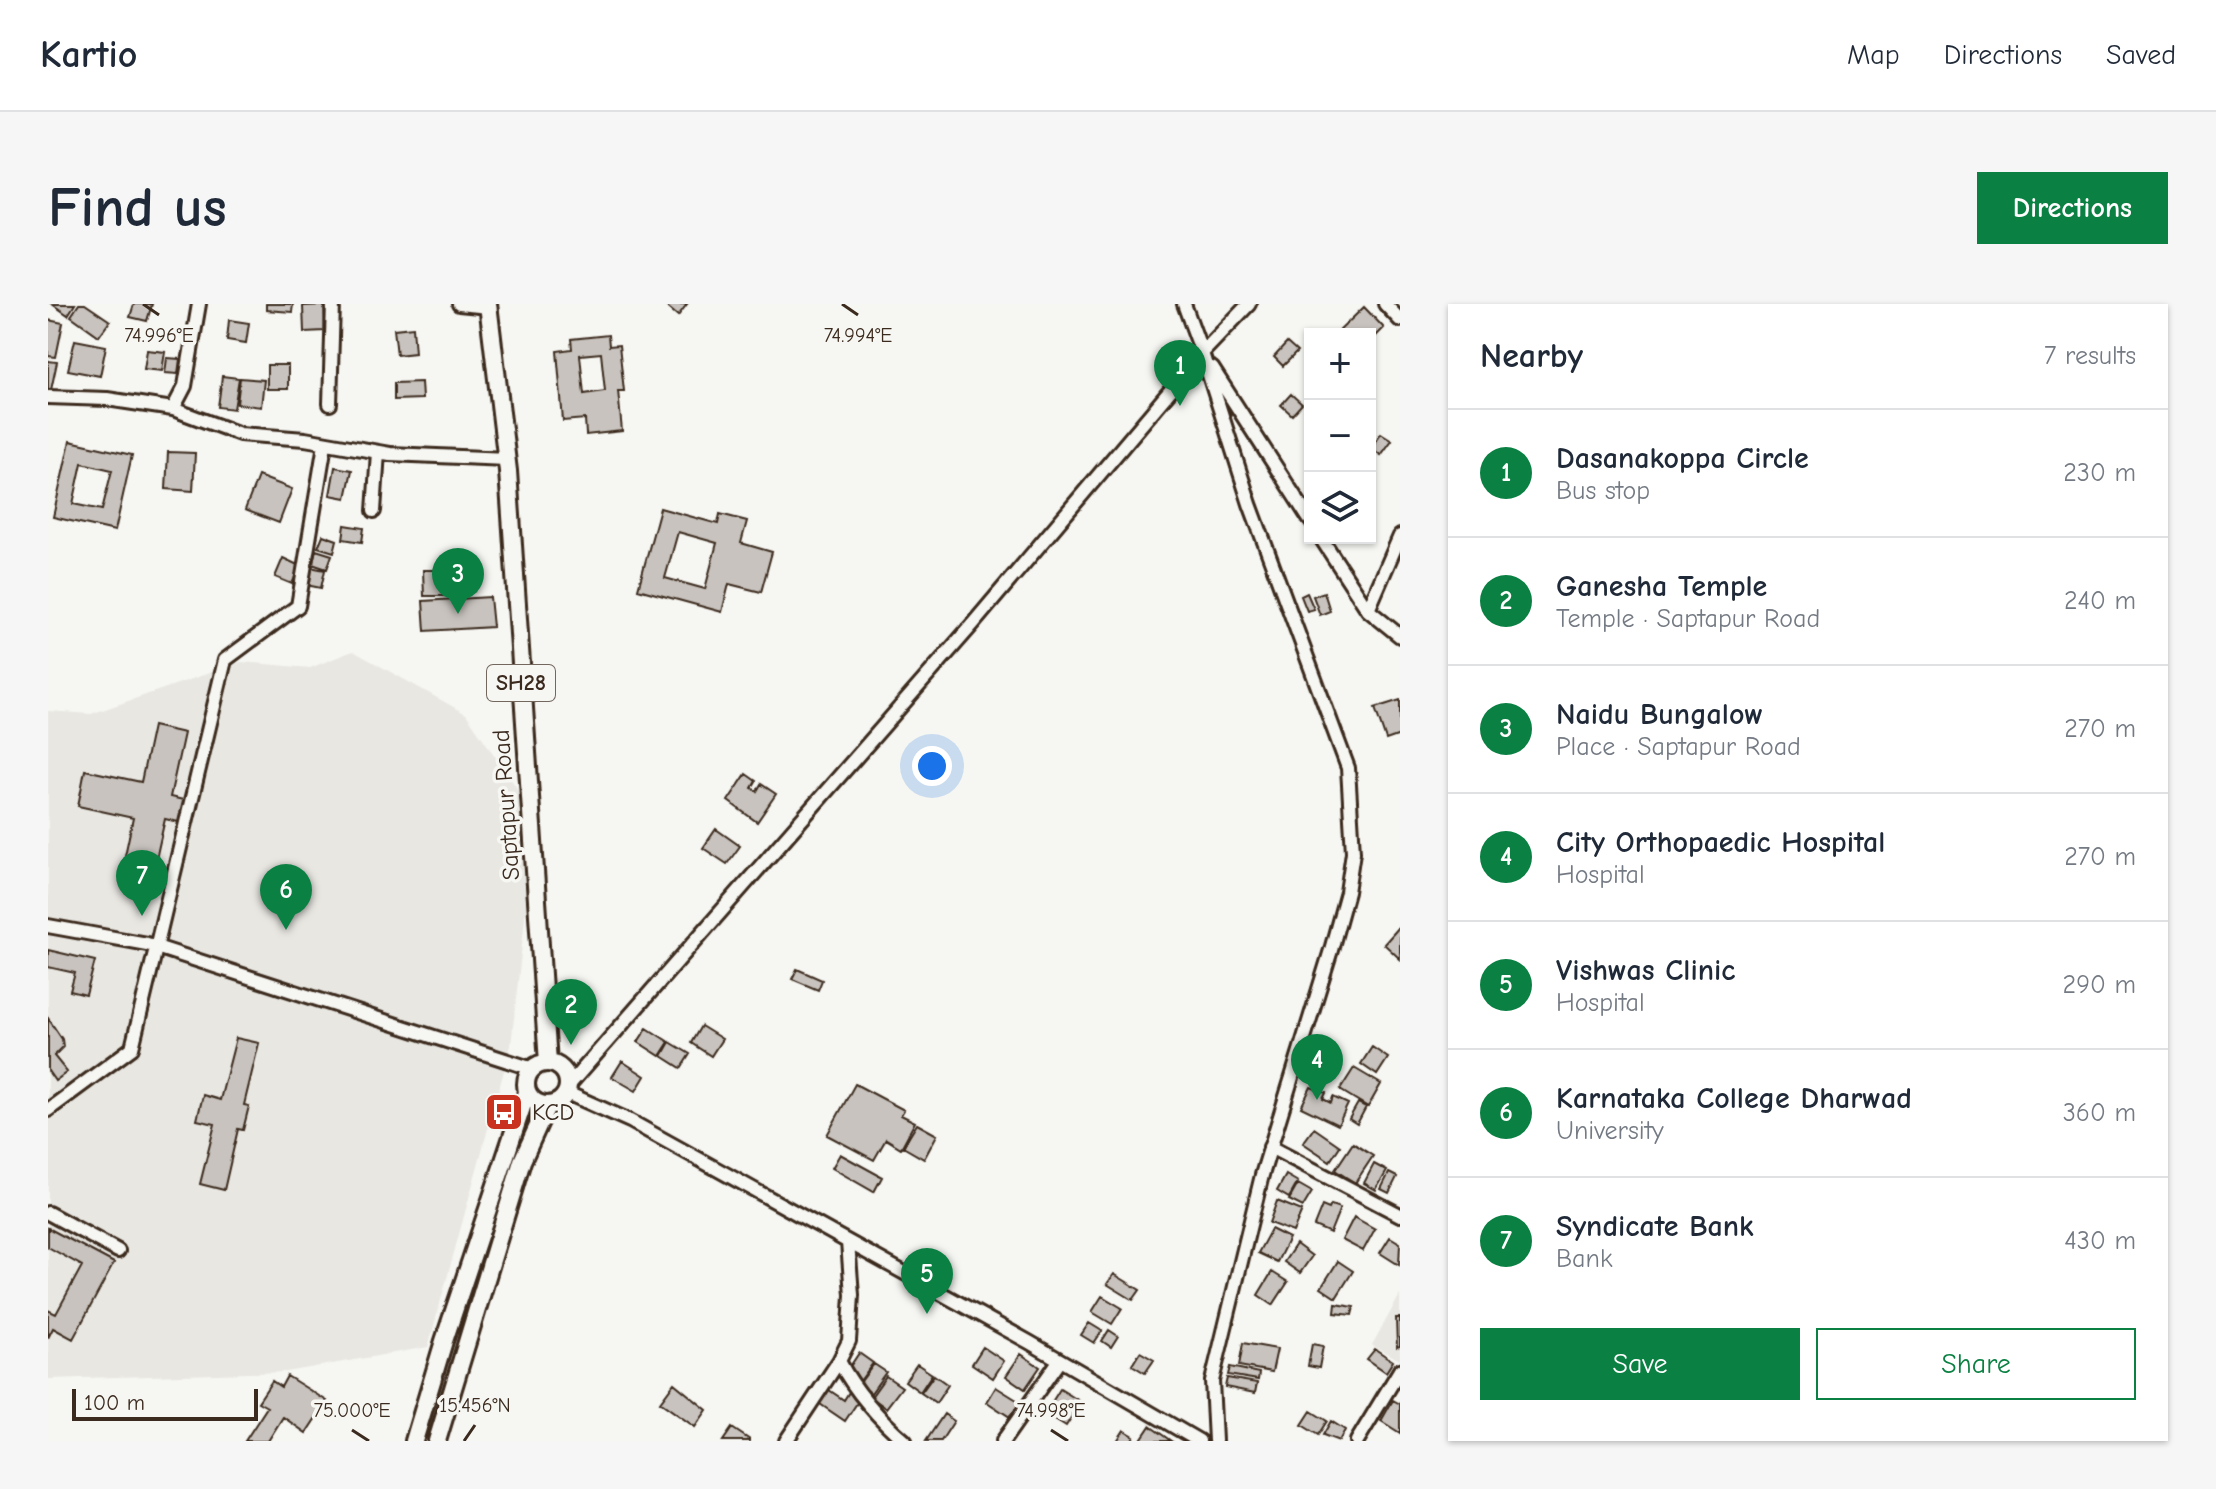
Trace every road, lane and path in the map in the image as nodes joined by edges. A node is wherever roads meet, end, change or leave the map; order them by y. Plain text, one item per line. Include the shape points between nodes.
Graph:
1 (199, 304) edge
2 (333, 304) edge
3 (459, 304) edge
4 (1184, 304) edge
5 (1249, 304) edge
6 (1385, 304) edge
7 (488, 306) edge
8 (1400, 320) edge
9 (1202, 353) junction
10 (48, 397) edge
11 (330, 404) dead end
12 (173, 409) junction
13 (325, 444) junction
14 (378, 452) junction
15 (507, 459) junction
16 (374, 511) dead end
17 (1304, 511) edge
18 (1400, 536) edge
19 (1325, 544) edge
20 (1368, 610) junction
21 (1400, 636) edge
22 (48, 926) edge
23 (158, 948) junction
24 (540, 1066) junction
25 (568, 1089) junction
26 (527, 1092) junction
27 (547, 1106) junction
28 (48, 1110) edge
29 (1270, 1147) junction
30 (48, 1213) edge
31 (1400, 1215) edge
32 (848, 1242) junction
33 (118, 1251) dead end
34 (839, 1361) junction
35 (1059, 1361) junction
36 (1400, 1370) edge
37 (414, 1441) edge
38 (437, 1441) edge
39 (786, 1441) edge
40 (905, 1441) edge
41 (1003, 1441) edge
42 (1199, 1441) edge
43 (1215, 1441) edge
44 (1357, 1441) edge

1 - 12 street via 185,386
2 - 11 street
3 - 7 street
4 - 9 street
5 - 9 street
6 - 8 street
7 - 15 main road, Saptapur Road / SH28
9 - 17 street
9 - 25 street
9 - 29 street via 1250,504 1348,768 1353,852 1347,892
10 - 12 street
12 - 13 street via 240,434
13 - 14 street
13 - 23 street via 298,606 225,660
14 - 15 street
14 - 16 street
15 - 24 main road, Saptapur Road / SH28
18 - 20 street
19 - 20 street
20 - 21 street
22 - 23 street
23 - 24 street
23 - 28 street via 132,1048
24 - 25 main road via 563,1070
24 - 26 main road via 528,1076
25 - 27 main road via 562,1100
25 - 32 street
26 - 27 main road
26 - 37 main road
27 - 38 main road via 522,1161
29 - 31 street
29 - 43 street via 1212,1381
30 - 33 street
32 - 34 street via 849,1341
32 - 35 street
34 - 39 street
34 - 40 street
35 - 41 street
35 - 42 street
36 - 44 street

